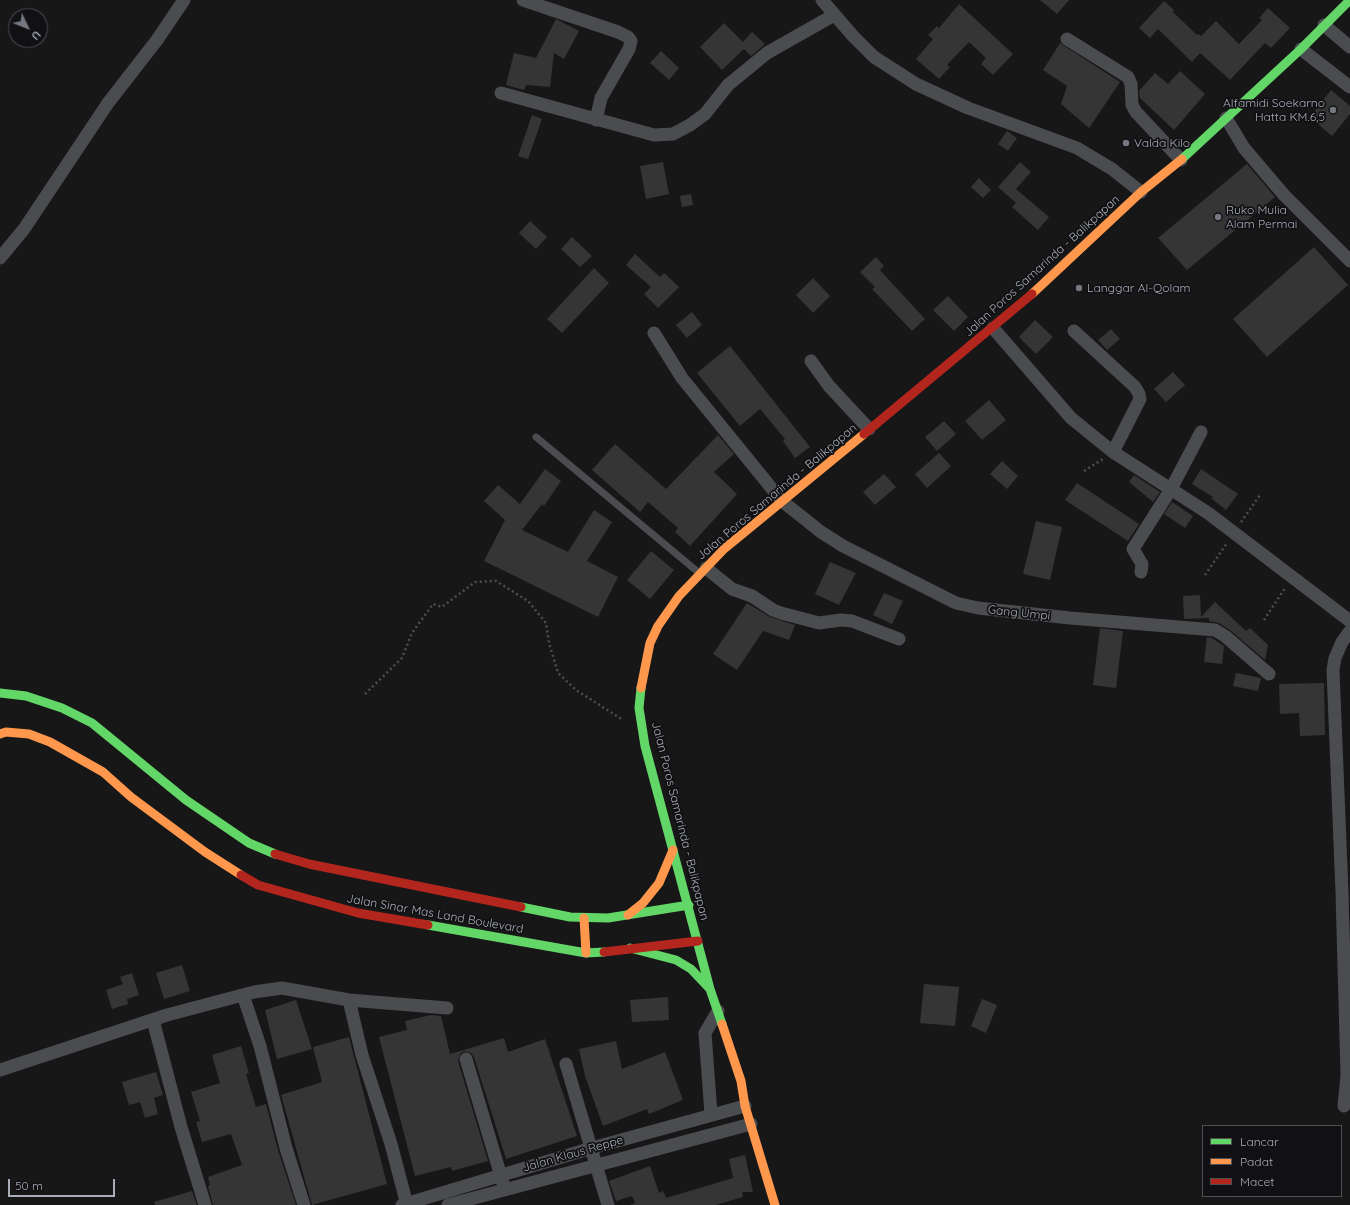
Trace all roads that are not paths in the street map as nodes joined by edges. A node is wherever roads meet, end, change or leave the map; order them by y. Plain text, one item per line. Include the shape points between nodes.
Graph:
1 (184, 0) edge
2 (523, 0) edge
3 (822, 0) edge
4 (1350, 0) edge
5 (834, 15) junction
6 (1324, 25) junction
7 (1067, 39) dead end
8 (1350, 47) edge
9 (1301, 50) junction
10 (1350, 87) edge
11 (501, 93) dead end
12 (1226, 118) junction
13 (596, 120) junction
14 (1181, 160) junction
15 (1141, 192) junction
16 (0, 258) edge
17 (1350, 260) edge
18 (993, 328) junction
19 (1074, 332) dead end
20 (654, 333) dead end
21 (811, 362) dead end
22 (869, 429) junction
23 (1201, 432) dead end
24 (536, 437) dead end
25 (1113, 452) junction
26 (1171, 489) junction
27 (782, 501) junction
28 (702, 571) junction
29 (1141, 572) dead end
30 (1350, 621) edge
31 (1350, 631) edge
32 (899, 639) dead end
33 (1269, 674) dead end
34 (0, 693) edge
35 (0, 734) edge
36 (673, 850) junction
37 (689, 905) junction
38 (628, 915) junction
39 (584, 918) junction
40 (698, 941) junction
41 (630, 948) junction
42 (586, 953) junction
43 (710, 989) junction
44 (243, 995) junction
45 (349, 1000) junction
46 (447, 1008) dead end
47 (718, 1011) junction
48 (154, 1020) junction
49 (466, 1059) dead end
50 (566, 1064) dead end
51 (0, 1070) edge
52 (745, 1106) junction
53 (1344, 1106) dead end
54 (708, 1115) junction
55 (751, 1124) junction
56 (710, 1135) junction
57 (592, 1148) junction
58 (597, 1165) junction
59 (501, 1175) junction
60 (504, 1189) junction
61 (205, 1205) edge
62 (304, 1205) edge
63 (405, 1205) edge
64 (448, 1205) edge
65 (608, 1205) edge
66 (775, 1205) edge

1 - 16 street via 157,40 108,103 24,229
2 - 13 street via 630,38 629,49 601,98
3 - 5 street
4 - 6 main road, Jalan Poros Samarinda - Balikpapan
5 - 13 street via 767,53 728,85 705,114 673,134 654,135
5 - 15 street via 874,57 916,84 968,108 1077,148 1112,168
6 - 8 street
6 - 9 main road, Jalan Poros Samarinda - Balikpapan
7 - 14 street via 1128,77 1132,105 1136,112
9 - 10 street
9 - 12 main road, Jalan Poros Samarinda - Balikpapan
11 - 13 street
12 - 14 main road, Jalan Poros Samarinda - Balikpapan
12 - 17 street via 1244,148 1271,180 1300,213
14 - 15 main road, Jalan Poros Samarinda - Balikpapan
15 - 18 main road, Jalan Poros Samarinda - Balikpapan
18 - 22 main road, Jalan Poros Samarinda - Balikpapan
18 - 25 street via 1071,418
19 - 25 street via 1140,394 1140,399
20 - 27 street, Gang Umpi via 682,378
21 - 22 street via 829,386
22 - 27 main road, Jalan Poros Samarinda - Balikpapan
23 - 26 street
24 - 28 lane
25 - 26 street
26 - 29 street via 1133,549 1142,564
26 - 30 street via 1208,513
27 - 28 main road, Jalan Poros Samarinda - Balikpapan via 724,549
27 - 33 street, Gang Umpi via 843,546 956,603 978,608 1070,618 1210,629 1225,636
28 - 32 street via 732,589 752,596 772,610 819,622 852,621
28 - 36 main road, Jalan Poros Samarinda - Balikpapan via 669,609 658,626 650,643 641,683 639,708 645,746
31 - 53 street via 1335,658 1333,670 1343,900 1347,1075
34 - 39 main road, Jalan Sinar Mas Land Boulevard via 26,696 62,708 92,724 186,800 249,843 262,849 309,864 494,903
35 - 42 main road, Jalan Sinar Mas Land Boulevard via 30,734 50,742 103,772 131,797 205,852 258,885 358,913
36 - 37 main road, Jalan Poros Samarinda - Balikpapan
36 - 38 main road via 659,883 643,903
37 - 38 main road, Jalan Sinar Mas Land Boulevard
37 - 40 main road, Jalan Poros Samarinda - Balikpapan
38 - 39 main road, Jalan Sinar Mas Land Boulevard
39 - 42 main road
40 - 41 main road, Jalan Sinar Mas Land Boulevard
40 - 43 main road, Jalan Poros Samarinda - Balikpapan
41 - 42 main road, Jalan Sinar Mas Land Boulevard
41 - 43 main road via 676,960 691,969
43 - 47 main road, Jalan Poros Samarinda - Balikpapan
44 - 45 street via 282,988
44 - 48 street
44 - 62 street via 260,1046 286,1148
45 - 46 street
45 - 63 street via 362,1055 391,1144
47 - 52 main road, Jalan Poros Samarinda - Balikpapan via 741,1081
47 - 54 street via 705,1033
48 - 51 street
48 - 61 street via 181,1127
49 - 59 street
50 - 57 street
52 - 54 street, Jalan Klaus Reppe
52 - 55 main road, Jalan Poros Samarinda - Balikpapan
54 - 56 street
54 - 57 street, Jalan Klaus Reppe
55 - 56 street, Jalan Klaus Reppe
55 - 66 main road, Jalan Poros Samarinda - Balikpapan
56 - 58 street, Jalan Klaus Reppe
57 - 58 street
57 - 59 street, Jalan Klaus Reppe
58 - 60 street, Jalan Klaus Reppe
58 - 65 street
59 - 60 street
59 - 63 street, Jalan Klaus Reppe
60 - 64 street, Jalan Klaus Reppe

